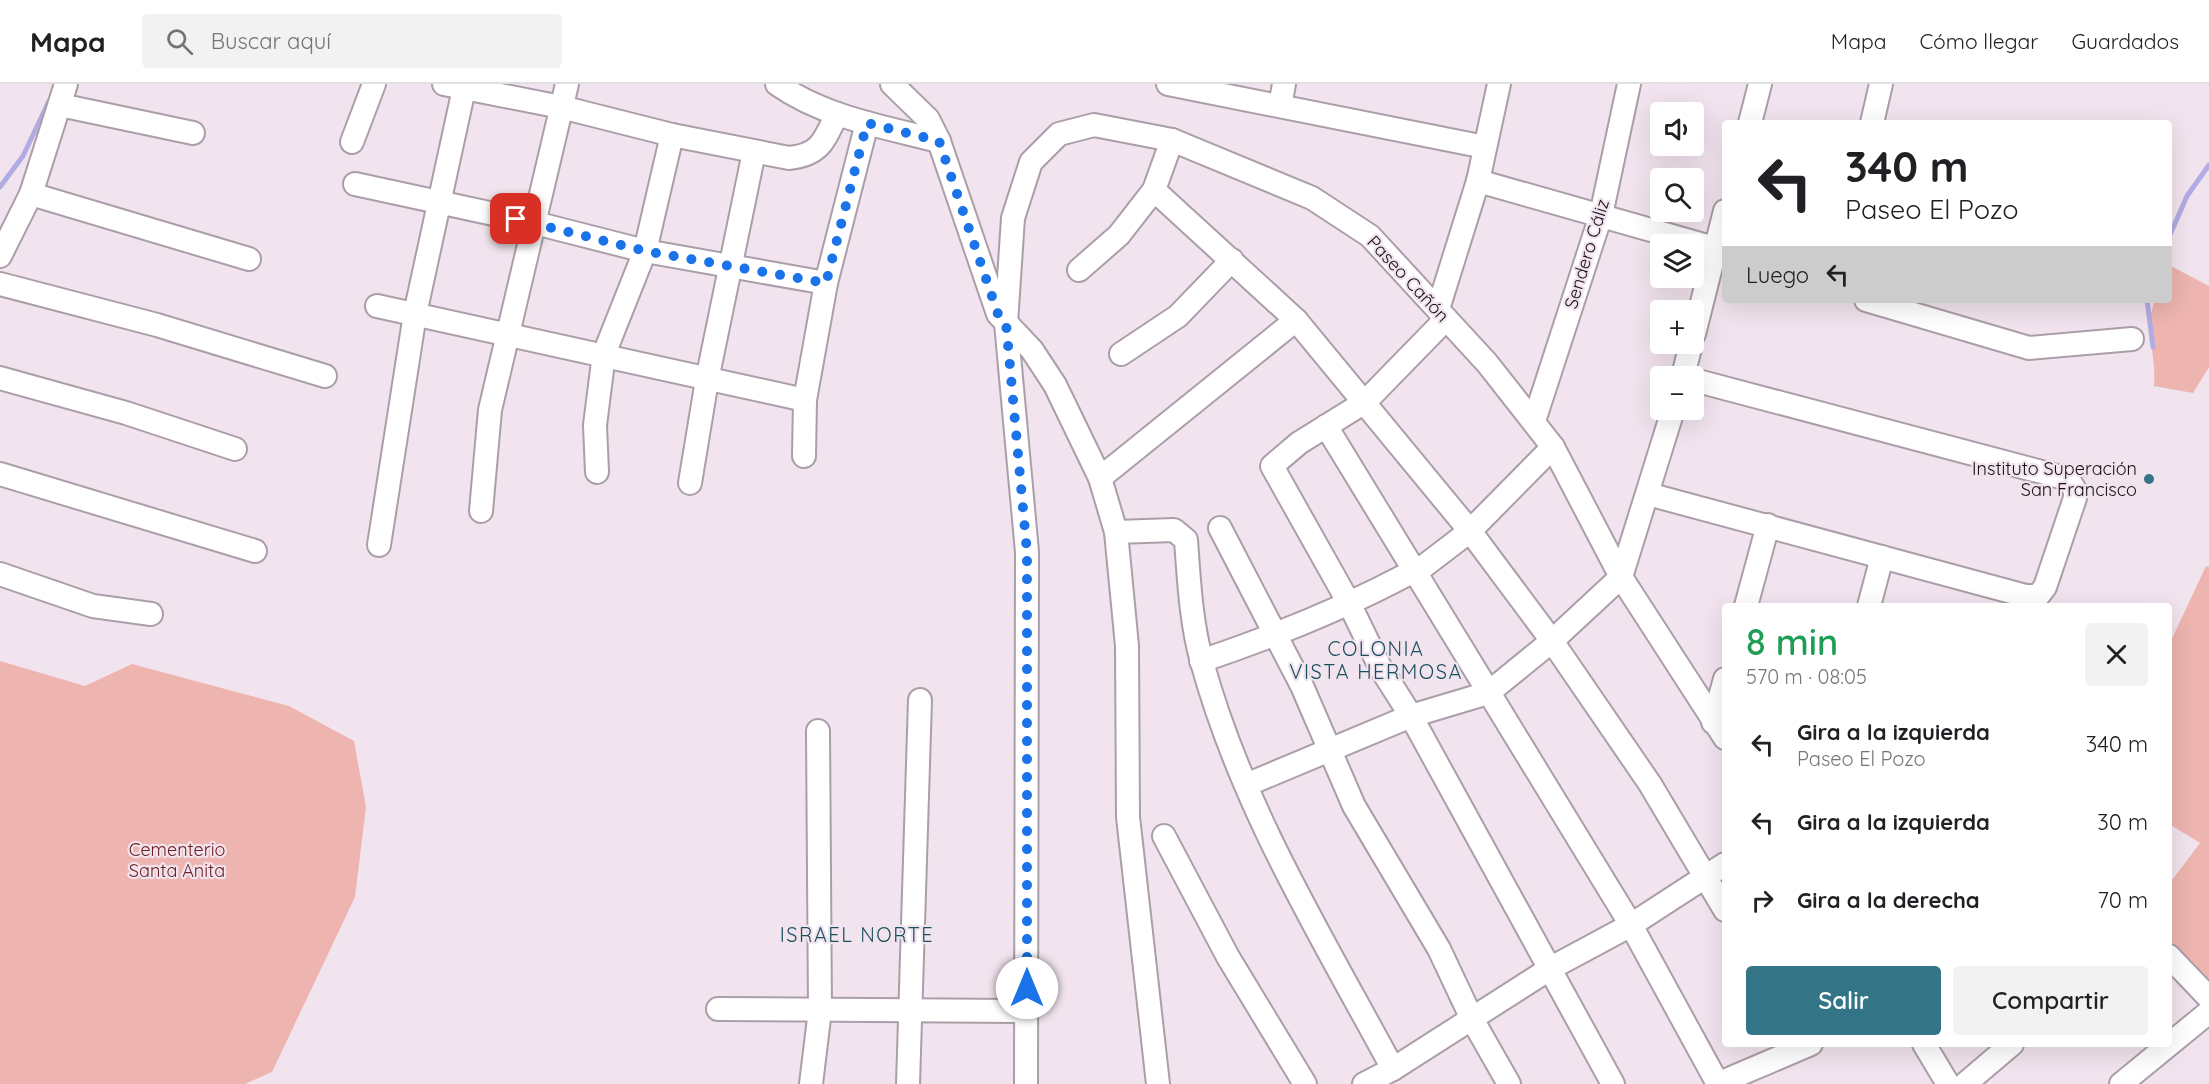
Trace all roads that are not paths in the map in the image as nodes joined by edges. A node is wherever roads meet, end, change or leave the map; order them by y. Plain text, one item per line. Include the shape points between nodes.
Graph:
1 (374, 84) edge
2 (567, 84) edge
3 (777, 84) edge
4 (892, 84) edge
5 (1168, 84) edge
6 (1499, 84) edge
7 (1629, 84) edge
8 (1760, 84) edge
9 (1881, 84) edge
10 (458, 85) edge
11 (63, 94) edge
12 (1282, 95) edge
13 (561, 107) junction
14 (837, 114) junction
15 (1750, 120) edge
16 (1873, 120) edge
17 (867, 123) junction
18 (193, 133) dead end
19 (672, 135) junction
20 (1172, 140) junction
21 (939, 141) junction
22 (352, 142) dead end
23 (1485, 147) junction
24 (754, 152) junction
25 (1478, 181) junction
26 (355, 184) dead end
27 (1154, 190) junction
28 (31, 194) junction
29 (441, 203) junction
30 (1601, 215) junction
31 (535, 223) junction
32 (1722, 234) edge
33 (1720, 250) edge
34 (645, 251) junction
35 (0, 256) edge
36 (249, 259) dead end
37 (1232, 260) junction
38 (731, 265) junction
39 (1079, 270) dead end
40 (826, 283) junction
41 (0, 284) edge
42 (1704, 302) edge
43 (1876, 303) edge
44 (377, 306) dead end
45 (415, 314) junction
46 (1442, 314) junction
47 (1296, 320) junction
48 (1006, 323) junction
49 (507, 334) junction
50 (2132, 339) dead end
51 (604, 354) junction
52 (1121, 354) dead end
53 (325, 376) dead end
54 (0, 378) edge
55 (707, 380) junction
56 (1704, 383) edge
57 (805, 400) junction
58 (1365, 402) junction
59 (1670, 420) edge
60 (1534, 421) junction
61 (1326, 426) junction
62 (1553, 447) junction
63 (235, 448) dead end
64 (804, 456) dead end
65 (597, 472) dead end
66 (0, 474) edge
67 (1100, 478) junction
68 (690, 483) dead end
69 (1648, 494) junction
70 (481, 511) dead end
71 (1768, 525) junction
72 (1220, 528) dead end
73 (1470, 531) junction
74 (1116, 532) junction
75 (379, 545) dead end
76 (255, 551) dead end
77 (1882, 557) junction
78 (1415, 573) junction
79 (0, 574) edge
80 (1621, 577) junction
81 (1747, 603) edge
82 (1870, 603) edge
83 (1350, 605) junction
84 (151, 614) dead end
85 (1277, 635) junction
86 (1552, 641) junction
87 (1201, 661) junction
88 (1488, 693) junction
89 (920, 700) dead end
90 (1722, 704) edge
91 (1411, 716) junction
92 (818, 730) dead end
93 (1719, 730) edge
94 (1330, 751) junction
95 (1246, 785) junction
96 (1164, 837) dead end
97 (1716, 870) edge
98 (1722, 897) edge
99 (1631, 925) junction
100 (2172, 959) edge
101 (1551, 968) junction
102 (2209, 998) edge
103 (718, 1009) dead end
104 (820, 1010) junction
105 (910, 1010) junction
106 (1027, 1011) junction
107 (2209, 1012) edge
108 (1472, 1019) junction
109 (2172, 1042) edge
110 (1799, 1047) edge
111 (1926, 1047) edge
112 (2008, 1047) edge
113 (2166, 1047) edge
114 (1394, 1069) junction
115 (811, 1084) edge
116 (908, 1084) edge
117 (1026, 1084) edge
118 (1158, 1084) edge
119 (1305, 1084) edge
120 (1364, 1084) edge
121 (1509, 1084) edge
122 (1613, 1084) edge
123 (1718, 1084) edge
124 (1948, 1084) edge
125 (1965, 1084) edge
126 (2121, 1084) edge

1 - 22 street
2 - 13 street
3 - 14 street
4 - 21 street via 927,119
5 - 12 street
6 - 23 street
7 - 30 street, Sendero Cáliz
8 - 15 street
9 - 16 street
10 - 13 street
10 - 29 street
11 - 18 street
11 - 28 street
12 - 23 street
13 - 19 street
13 - 31 street
14 - 17 street
14 - 24 street via 820,148 803,156 789,158
17 - 21 street
17 - 40 street
19 - 24 street
19 - 34 street
20 - 27 street
20 - 46 street, Paseo Cañón via 1312,198 1370,236
20 - 48 street, Paseo Cañón via 1094,125 1059,135 1031,162 1013,218
21 - 48 street via 998,314
23 - 25 street
24 - 38 street
25 - 30 street
25 - 46 street
26 - 29 street
27 - 37 street
27 - 39 street via 1119,236
28 - 35 street
28 - 36 street
29 - 31 street
29 - 45 street
30 - 33 street
30 - 60 street, Sendero Cáliz
31 - 34 street
31 - 49 street
32 - 33 street
33 - 42 street
34 - 38 street
34 - 51 street
37 - 47 street
37 - 52 street via 1178,316
38 - 40 street
38 - 55 street
40 - 57 street
41 - 53 street via 157,325
43 - 50 street via 2029,348
44 - 45 street
45 - 49 street
45 - 75 street
46 - 58 street
46 - 60 street, Paseo Cañón
47 - 58 street
47 - 67 street
48 - 67 street via 1032,350 1054,385
48 - 106 street via 1027,552
49 - 51 street
49 - 70 street via 490,410
51 - 55 street
51 - 65 street via 595,425
54 - 63 street
55 - 57 street
55 - 68 street
56 - 77 street via 2064,477 2072,483 2074,498 2045,588 2038,596
57 - 64 street
58 - 61 street
58 - 73 street
59 - 69 street
60 - 62 street, Paseo Cañón
61 - 78 street
61 - 83 street via 1272,466
62 - 73 street
62 - 80 street, Paseo Cañón
66 - 76 street
67 - 74 street
69 - 71 street
69 - 80 street
71 - 77 street
71 - 81 street
72 - 85 street
73 - 78 street
73 - 86 street
74 - 87 street via 1173,530 1186,540
74 - 118 street via 1127,646 1128,817
77 - 82 street
78 - 83 street
78 - 88 street
79 - 84 street via 93,606
80 - 86 street
80 - 93 street, Paseo Cañón
83 - 85 street
83 - 91 street via 1380,667
85 - 87 street
85 - 94 street
86 - 88 street
86 - 97 street via 1650,784
87 - 95 street
88 - 91 street
88 - 99 street
89 - 105 street
90 - 93 street
91 - 94 street
91 - 101 street
92 - 104 street
94 - 95 street
94 - 108 street via 1354,806 1439,949
95 - 114 street via 1262,826
96 - 119 street via 1228,957
97 - 98 street
97 - 99 street
99 - 101 street
99 - 123 street
100 - 102 street
101 - 108 street
101 - 122 street
103 - 104 street
104 - 105 street
104 - 115 street
105 - 106 street
105 - 116 street
106 - 117 street
107 - 109 street
108 - 114 street
108 - 121 street
110 - 123 street
111 - 124 street
112 - 125 street
113 - 126 street
114 - 120 street

